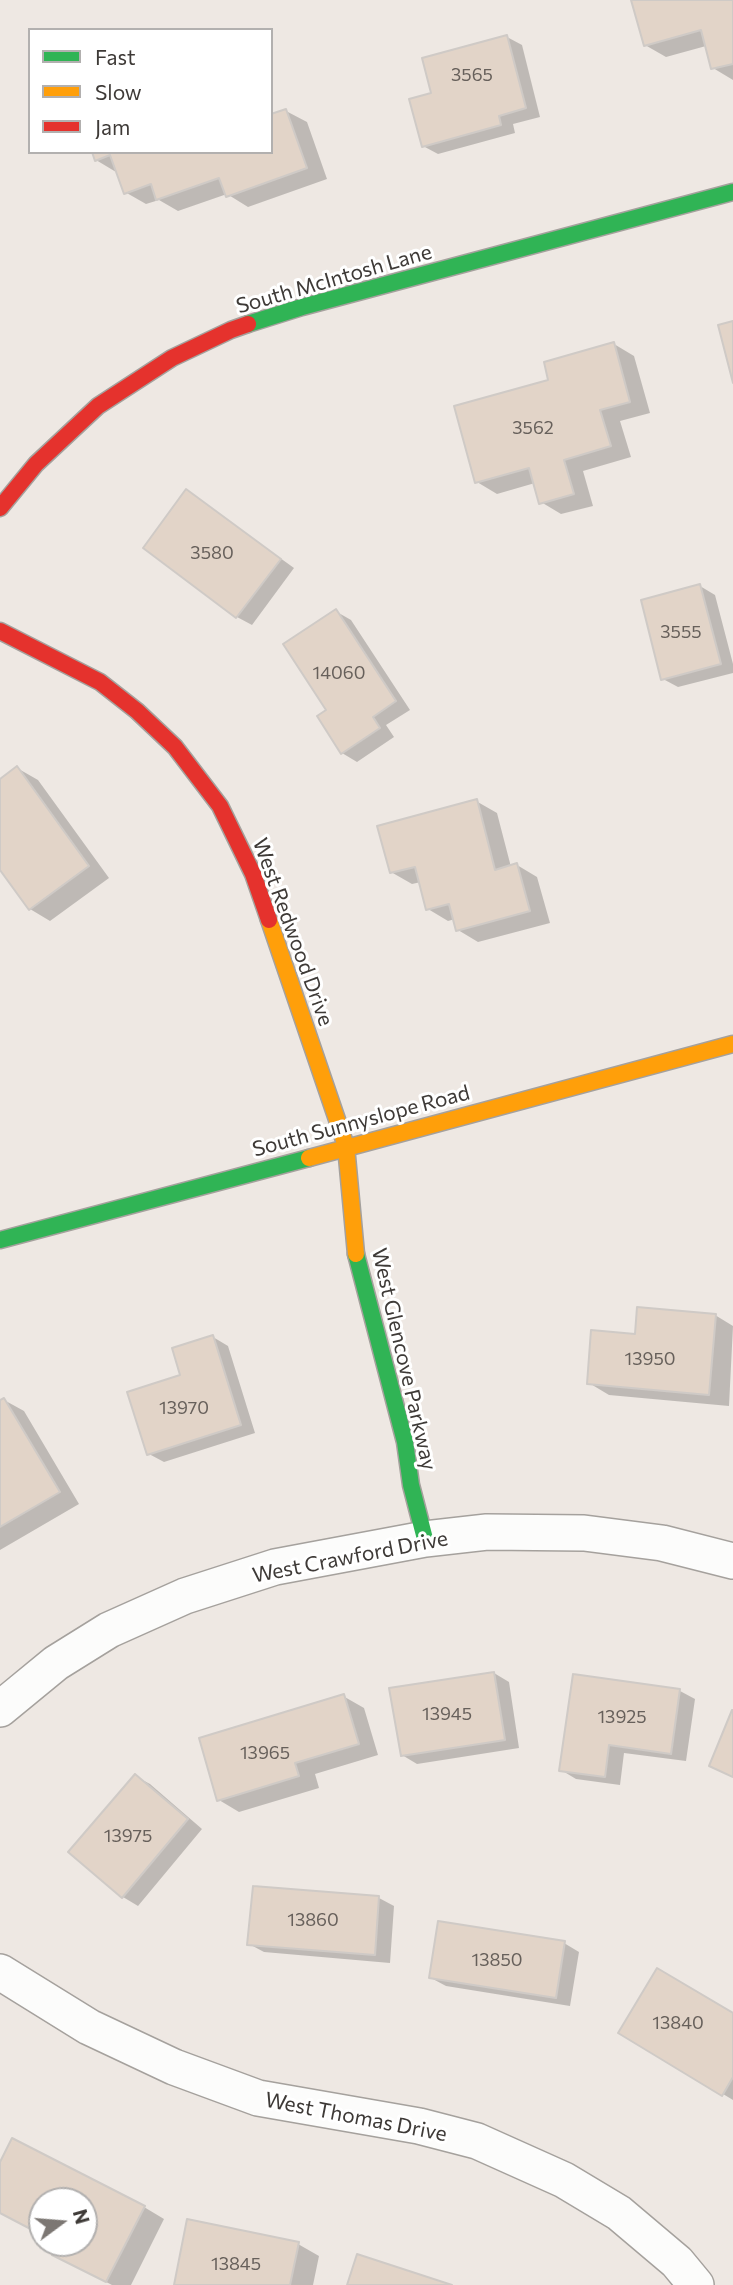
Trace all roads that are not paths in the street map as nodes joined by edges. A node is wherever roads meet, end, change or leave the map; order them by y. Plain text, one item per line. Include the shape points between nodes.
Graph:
1 (733, 192) edge
2 (0, 508) edge
3 (0, 631) edge
4 (733, 1044) edge
5 (346, 1146) junction
6 (0, 1240) edge
7 (425, 1539) junction
8 (733, 1561) edge
9 (0, 1709) edge
10 (0, 1972) edge
11 (696, 2285) edge

1 - 2 street, South McIntosh Lane via 231,330 172,358 98,406 36,464
3 - 5 street, West Redwood Drive via 100,682 137,711 176,747 220,806 253,874
4 - 5 street, South Sunnyslope Road
5 - 6 street, South Sunnyslope Road
5 - 7 street, West Glencove Parkway via 357,1262 405,1442
7 - 8 street, West Crawford Drive via 487,1532 584,1533 662,1543
7 - 9 street, West Crawford Drive via 275,1567 185,1595 109,1630 56,1663
10 - 11 street, West Thomas Drive via 89,2027 174,2067 258,2098 419,2126 477,2141 552,2174 619,2213 677,2262

